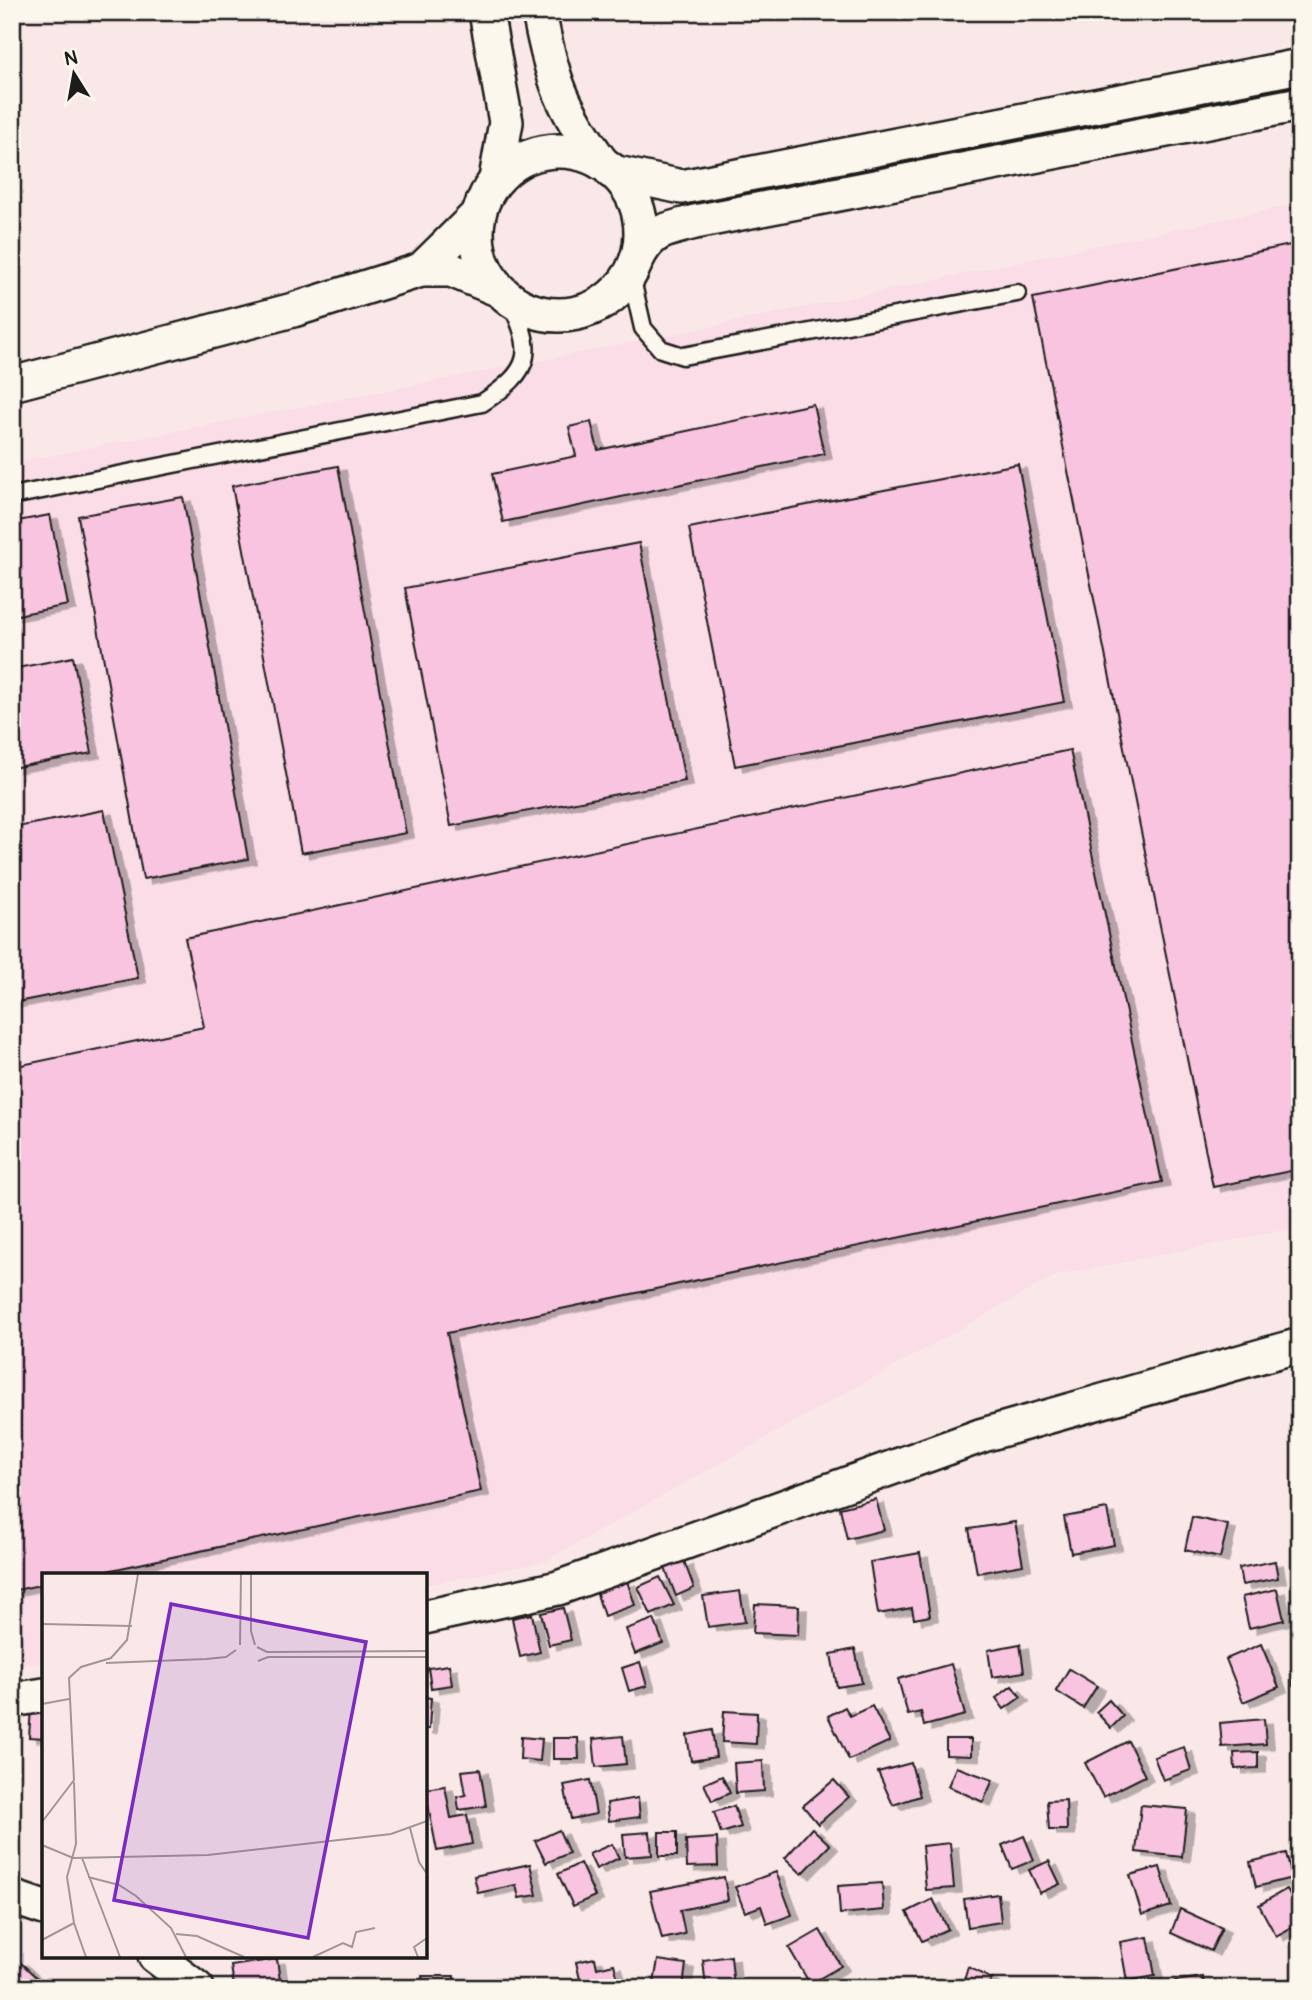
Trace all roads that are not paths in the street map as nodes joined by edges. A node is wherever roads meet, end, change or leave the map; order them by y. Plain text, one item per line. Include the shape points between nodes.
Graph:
1 (486, 12) edge
2 (539, 12) edge
3 (1300, 66) edge
4 (1300, 104) edge
5 (607, 167) junction
6 (495, 179) junction
7 (478, 214) junction
8 (634, 265) junction
9 (421, 270) junction
10 (503, 293) junction
11 (1017, 293) dead end
12 (12, 384) edge
13 (12, 496) edge
14 (1300, 1345) edge
15 (427, 1617) edge
16 (42, 1695) edge
17 (12, 1700) edge
18 (12, 1897) edge
19 (42, 1907) edge
20 (158, 1958) edge
21 (197, 1988) edge

1 - 6 street via 506,122
2 - 5 street via 563,104
3 - 5 street via 682,187
4 - 8 street via 695,222 661,231 646,241
5 - 6 street via 587,156 547,151 525,158
5 - 8 street via 633,197 641,225
6 - 7 street
7 - 9 street
7 - 10 street via 478,253
8 - 10 street via 621,288 593,308 557,316 526,309
8 - 11 lane via 643,328 661,349 683,356
9 - 10 street via 451,270
9 - 12 street via 293,310
10 - 13 lane via 525,332 526,356 510,384 482,403
14 - 15 street via 983,1435 558,1588
16 - 17 street
18 - 19 street
20 - 21 street

